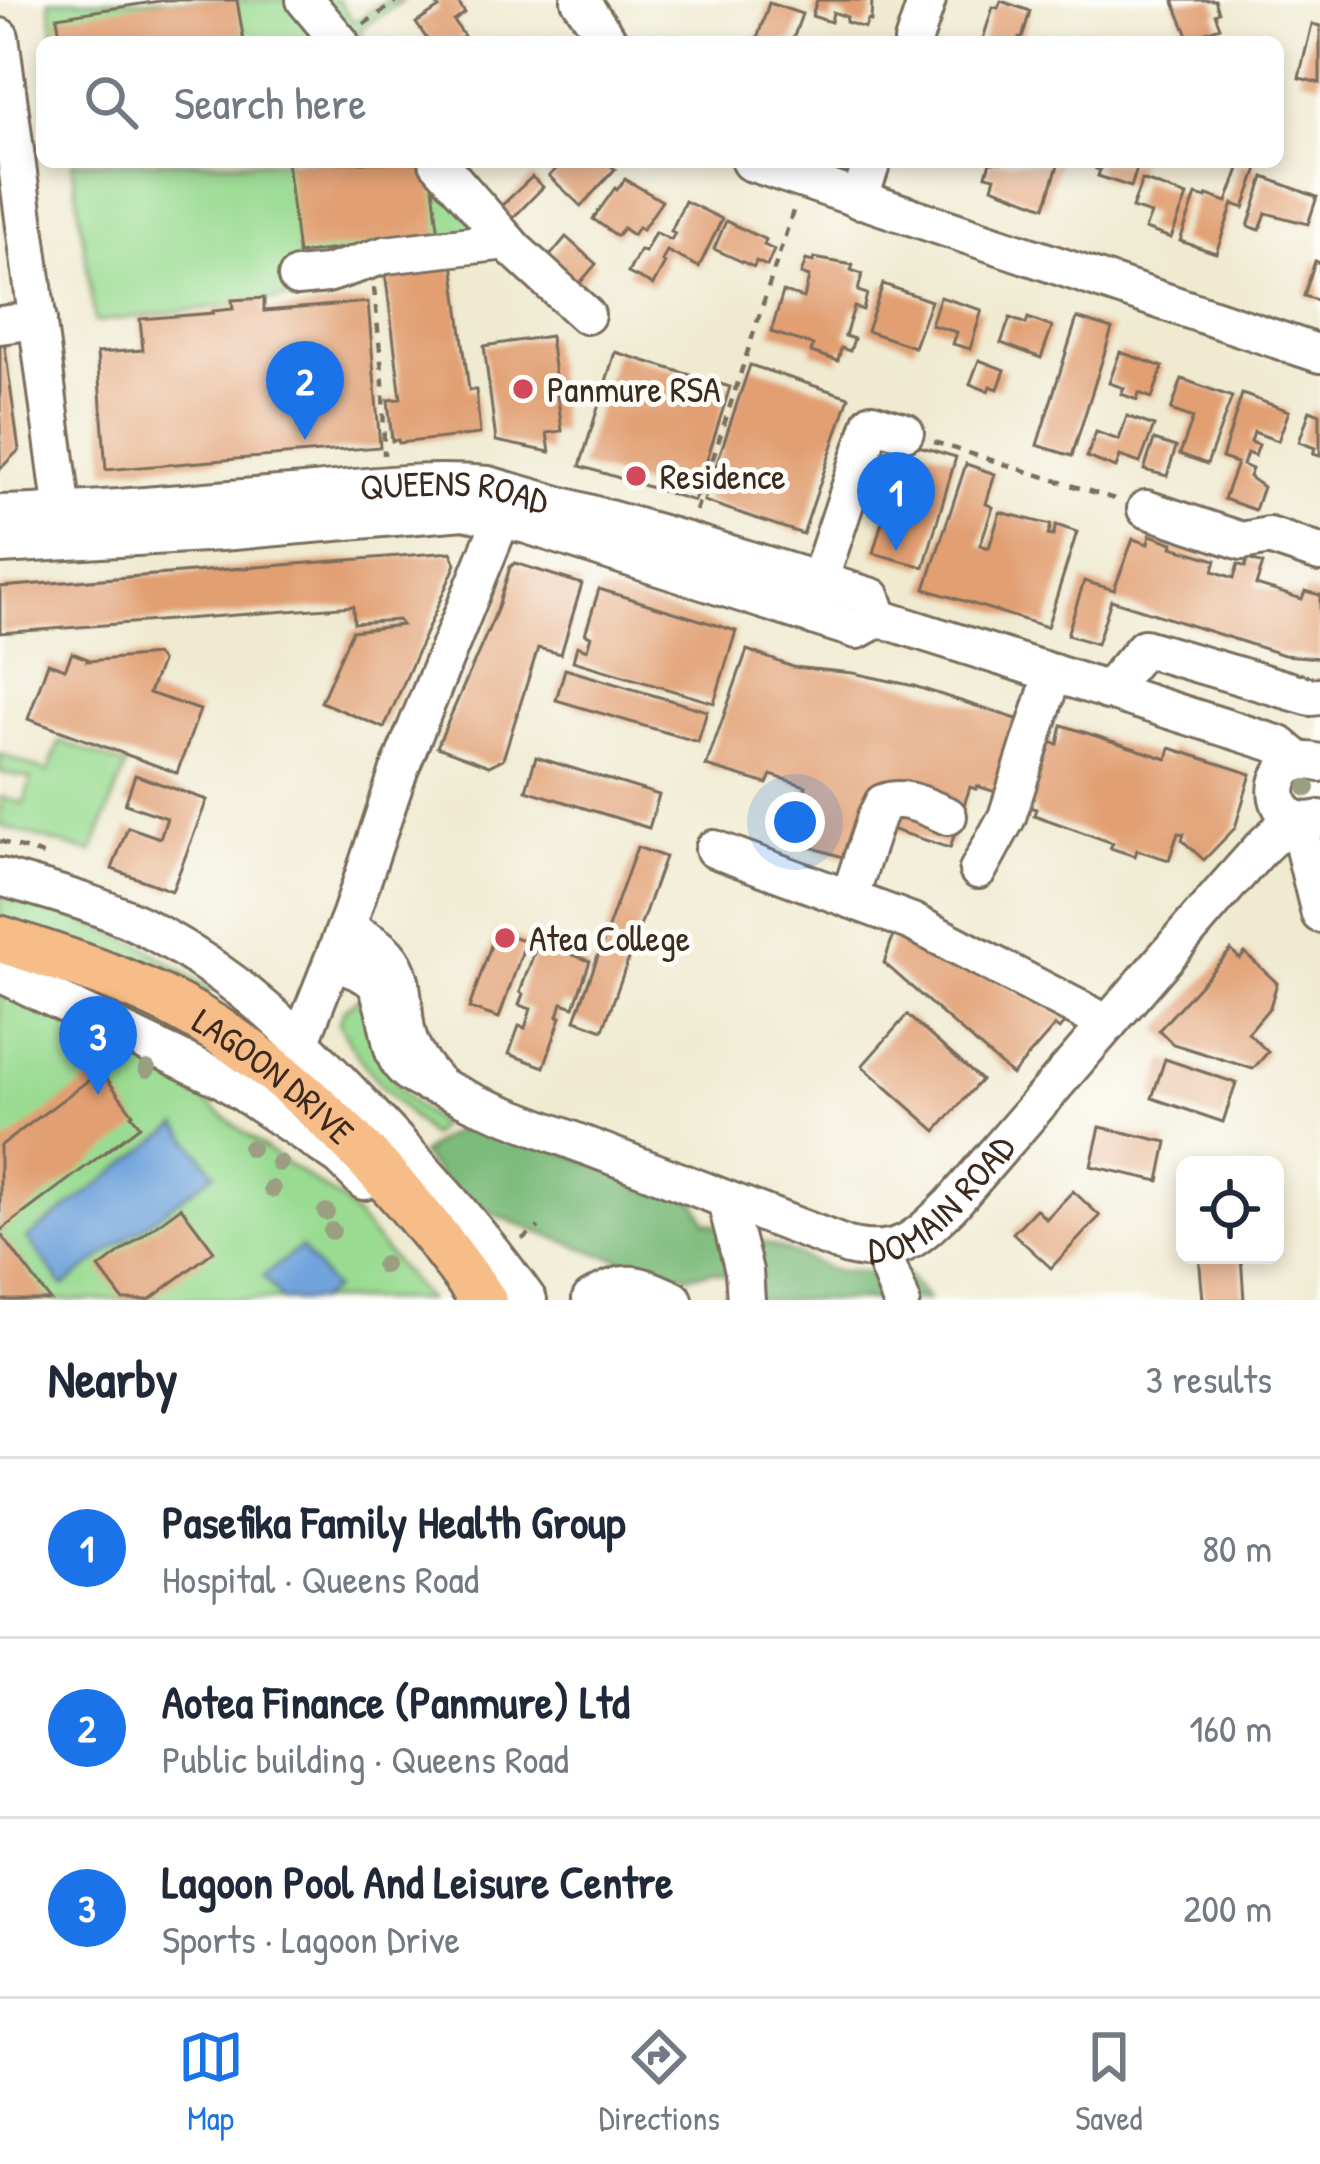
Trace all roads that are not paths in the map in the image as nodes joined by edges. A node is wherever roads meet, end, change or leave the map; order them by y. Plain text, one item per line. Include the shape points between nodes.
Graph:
1 (305, 0) edge
2 (580, 0) edge
3 (927, 0) edge
4 (335, 36) edge
5 (605, 36) edge
6 (915, 36) edge
7 (0, 37) edge
8 (443, 168) edge
9 (766, 168) edge
10 (870, 168) edge
11 (859, 200) junction
12 (507, 241) junction
13 (297, 277) dead end
14 (586, 315) dead end
15 (38, 320) junction
16 (0, 325) edge
17 (1320, 354) edge
18 (905, 432) road end
19 (1146, 509) road end
20 (0, 514) edge
21 (502, 518) junction
22 (65, 525) junction
23 (0, 545) edge
24 (1320, 553) edge
25 (819, 581) junction
26 (879, 618) junction
27 (1053, 673) junction
28 (1107, 691) junction
29 (1320, 696) edge
30 (1302, 785) edge
31 (948, 816) dead end
32 (714, 849) dead end
33 (978, 870) dead end
34 (0, 877) edge
35 (849, 899) junction
36 (1320, 914) edge
37 (0, 939) edge
38 (339, 945) junction
39 (0, 973) edge
40 (1108, 1024) junction
41 (281, 1074) junction
42 (725, 1201) junction
43 (882, 1252) junction
44 (591, 1299) edge
45 (483, 1300) edge
46 (528, 1300) edge
47 (674, 1300) edge
48 (746, 1300) edge
49 (901, 1300) edge

1 - 4 street
2 - 5 street
3 - 6 street
7 - 15 street
8 - 12 street
9 - 11 street
10 - 11 street
11 - 17 street
12 - 13 street via 385,255
12 - 14 street
15 - 16 street
15 - 22 street
18 - 25 street via 872,422
19 - 24 street via 1242,541 1269,536
20 - 22 street, QUEENS ROAD
21 - 22 street, QUEENS ROAD via 439,512 242,530
21 - 26 street, QUEENS ROAD via 857,630
21 - 38 street via 398,772
22 - 23 street, QUEENS ROAD
22 - 25 street, QUEENS ROAD via 460,482
25 - 26 street, QUEENS ROAD via 872,597
26 - 27 street, QUEENS ROAD
27 - 28 street, QUEENS ROAD
27 - 33 street via 1007,817
28 - 29 street via 1144,648
28 - 30 street, QUEENS ROAD via 1280,745
30 - 36 street
30 - 40 street, DOMAIN ROAD via 1262,847
31 - 35 street via 904,800 884,803
32 - 35 street
34 - 41 street via 94,906 202,960 250,994
35 - 40 street via 912,922
37 - 41 main road, LAGOON DRIVE via 130,984
38 - 41 street
38 - 42 street, DOMAIN ROAD via 374,944 387,955 403,990 406,1034 441,1087
39 - 41 street via 224,1080
40 - 43 street, DOMAIN ROAD via 951,1205 909,1242
41 - 45 main road, LAGOON DRIVE via 372,1162
41 - 46 street via 417,1162
42 - 43 street, DOMAIN ROAD
42 - 48 street
43 - 49 street
44 - 47 street via 635,1283

